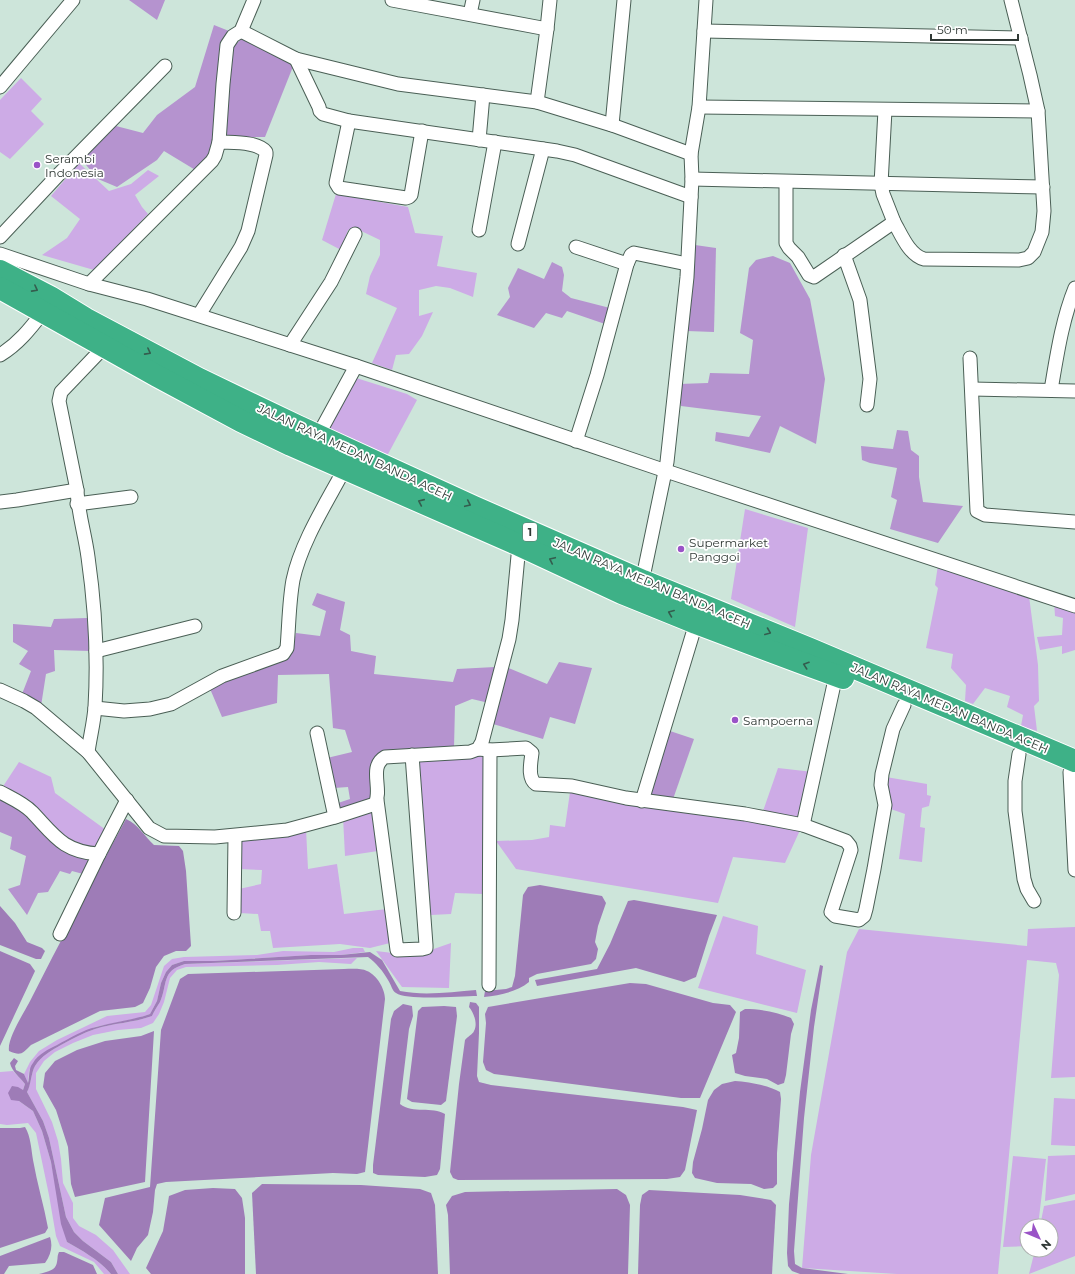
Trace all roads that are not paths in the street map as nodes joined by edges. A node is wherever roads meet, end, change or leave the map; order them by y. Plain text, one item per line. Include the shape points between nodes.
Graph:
1 (73, 0) edge
2 (254, 0) edge
3 (392, 0) edge
4 (473, 0) edge
5 (550, 0) edge
6 (624, 0) edge
7 (706, 0) edge
8 (1011, 0) edge
9 (470, 14) junction
10 (547, 29) junction
11 (241, 31) junction
12 (704, 31) junction
13 (1021, 38) junction
14 (296, 59) junction
15 (165, 66) dead end
16 (3, 79) edge
17 (483, 95) junction
18 (536, 102) junction
19 (699, 107) junction
20 (885, 110) junction
21 (1038, 111) junction
22 (349, 120) junction
23 (612, 125) junction
24 (422, 132) junction
25 (479, 140) junction
26 (219, 142) junction
27 (495, 142) junction
28 (543, 149) junction
29 (691, 154) junction
30 (692, 179) junction
31 (786, 182) junction
32 (881, 184) junction
33 (1043, 187) junction
34 (691, 197) junction
35 (894, 222) junction
36 (479, 230) dead end
37 (355, 234) dead end
38 (0, 237) edge
39 (518, 244) dead end
40 (576, 247) dead end
41 (0, 254) edge
42 (844, 255) junction
43 (627, 264) junction
44 (687, 264) junction
45 (0, 271) edge
46 (89, 284) junction
47 (0, 288) edge
48 (1075, 288) edge
49 (43, 312) junction
50 (199, 316) junction
51 (1069, 325) edge
52 (290, 345) junction
53 (104, 347) junction
54 (0, 355) edge
55 (970, 358) dead end
56 (356, 366) junction
57 (972, 389) junction
58 (1051, 390) junction
59 (1075, 391) edge
60 (867, 405) dead end
61 (576, 441) junction
62 (313, 444) junction
63 (345, 468) junction
64 (666, 471) junction
65 (77, 490) junction
66 (132, 497) dead end
67 (0, 502) edge
68 (78, 504) junction
69 (1075, 522) edge
70 (519, 545) junction
71 (640, 590) junction
72 (1075, 606) edge
73 (696, 623) junction
74 (195, 626) dead end
75 (96, 651) junction
76 (836, 674) junction
77 (0, 690) edge
78 (904, 705) junction
79 (95, 708) junction
80 (317, 733) dead end
81 (484, 750) junction
82 (88, 752) junction
83 (1019, 754) junction
84 (412, 755) junction
85 (1073, 769) edge
86 (0, 792) edge
87 (127, 800) junction
88 (377, 800) junction
89 (642, 801) junction
90 (335, 817) junction
91 (804, 825) junction
92 (236, 836) junction
93 (99, 854) junction
94 (1075, 870) edge
95 (1034, 901) dead end
96 (234, 912) dead end
97 (60, 934) dead end
98 (489, 985) dead end

1 - 16 street
2 - 11 street
3 - 9 street
4 - 9 street
5 - 10 street
6 - 23 street
7 - 12 street
8 - 13 street
9 - 10 street
10 - 18 street
11 - 14 street
11 - 26 street via 227,45
12 - 13 street
12 - 19 street
13 - 21 street
14 - 17 street via 398,84
14 - 22 street via 320,111
15 - 38 street
17 - 18 street
17 - 25 street
18 - 23 street
19 - 20 street
19 - 29 street
20 - 21 street
20 - 32 street
21 - 33 street
22 - 24 street
22 - 24 street via 336,183 339,188 409,197
23 - 29 street
24 - 25 street
25 - 27 street
26 - 46 street via 212,161
26 - 50 street via 246,143 262,148 266,155 248,231
27 - 28 street
27 - 36 street
28 - 34 street via 575,155
28 - 39 street
29 - 30 street
30 - 31 street
30 - 34 street
31 - 32 street
31 - 42 street via 786,243 810,275 814,277
32 - 33 street
32 - 35 street via 884,199
33 - 35 street via 1042,232 1034,252 1028,258 924,259 912,251
34 - 44 street
35 - 42 street
37 - 52 street via 332,282
40 - 43 street
41 - 46 street
42 - 60 street via 861,308 870,379
43 - 44 street via 634,253
43 - 61 street
44 - 64 street
45 -> 62 highway, JALAN RAYA MEDAN BANDA ACEH / 1
46 - 50 street
47 - 49 highway, JALAN RAYA MEDAN BANDA ACEH / 1
48 - 51 street via 1070,301
49 - 53 highway, JALAN RAYA MEDAN BANDA ACEH / 1
49 - 54 street via 28,332 12,348
50 - 52 street
51 - 58 street
52 - 56 street
53 - 62 highway, JALAN RAYA MEDAN BANDA ACEH / 1 via 241,421
53 - 65 street via 61,392 59,398
55 - 57 street
56 - 61 street
56 - 62 street
57 - 58 street
57 - 69 street via 977,511 985,515
58 - 59 street
61 - 64 street
62 - 63 highway, JALAN RAYA MEDAN BANDA ACEH / 1
62 -> 71 highway, JALAN RAYA MEDAN BANDA ACEH / 1 via 474,507
70 -> 63 highway, JALAN RAYA MEDAN BANDA ACEH / 1
63 - 79 street via 313,528 296,569 287,648 283,654 222,676 171,704 124,711
64 - 71 street
64 - 72 street
65 - 67 street
65 - 68 street
66 - 68 street
68 - 75 street via 92,587
71 -> 70 highway, JALAN RAYA MEDAN BANDA ACEH / 1
70 - 81 street via 509,639 482,742
73 -> 71 highway, JALAN RAYA MEDAN BANDA ACEH / 1
71 -> 85 highway, JALAN RAYA MEDAN BANDA ACEH / 1 via 810,649
76 -> 73 highway, JALAN RAYA MEDAN BANDA ACEH / 1
73 - 89 street
74 - 75 street
75 - 79 street
76 - 78 highway, JALAN RAYA MEDAN BANDA ACEH / 1
76 - 91 street
77 - 82 street via 36,708
78 - 83 highway, JALAN RAYA MEDAN BANDA ACEH / 1
78 - 91 street via 893,729 882,774 885,805 862,919 835,916 831,912 851,850 850,846 846,841
79 - 82 street
80 - 90 street
81 - 84 street
81 - 89 street via 526,748 531,752 531,777 536,784 572,786
81 - 98 street
82 - 87 street
83 - 85 highway, JALAN RAYA MEDAN BANDA ACEH / 1
83 - 95 street via 1015,781 1015,811 1024,879
84 - 88 street via 388,756 380,761 376,767
84 - 88 street via 426,948 397,950
85 - 94 street
86 - 93 street via 32,812 65,845 86,853
87 - 92 street via 149,828 164,836
87 - 93 street
88 - 90 street via 375,804
89 - 91 street via 745,814
90 - 92 street via 287,830
92 - 96 street
93 - 97 street

